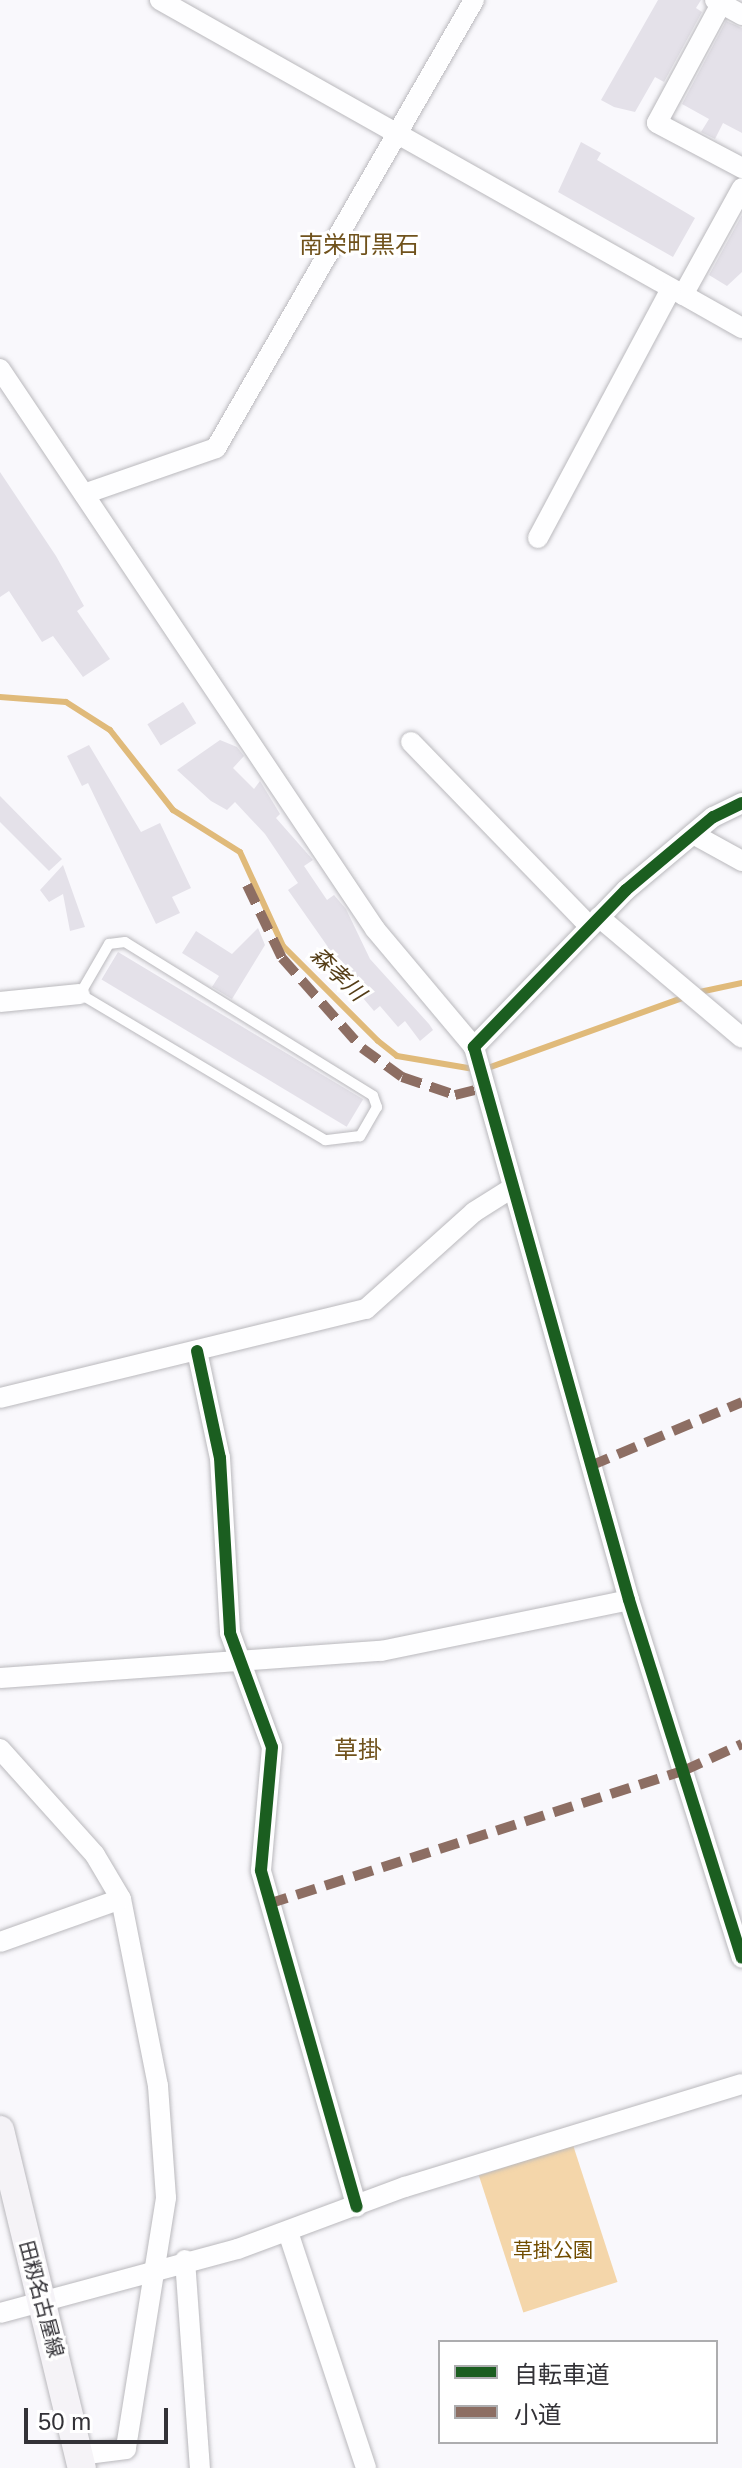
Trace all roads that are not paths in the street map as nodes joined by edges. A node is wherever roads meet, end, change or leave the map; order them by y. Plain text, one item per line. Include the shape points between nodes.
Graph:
1 (160, 0) edge
2 (474, 0) edge
3 (718, 2) edge
4 (742, 15) edge
5 (397, 135) junction
6 (742, 168) edge
7 (742, 188) edge
8 (677, 292) junction
9 (742, 328) edge
10 (0, 369) edge
11 (84, 494) junction
12 (538, 538) dead end
13 (411, 742) dead end
14 (742, 803) edge
15 (693, 834) junction
16 (742, 861) edge
17 (594, 921) junction
18 (80, 994) junction
19 (0, 1002) edge
20 (742, 1038) edge
21 (475, 1052) junction
22 (509, 1190) junction
23 (197, 1351) junction
24 (0, 1398) edge
25 (629, 1600) junction
26 (237, 1659) junction
27 (0, 1678) edge
28 (0, 1749) edge
29 (121, 1899) junction
30 (0, 1942) edge
31 (742, 1958) edge
32 (742, 2084) edge
33 (0, 2130) edge
34 (357, 2207) junction
35 (288, 2232) junction
36 (14, 2249) edge
37 (185, 2260) junction
38 (153, 2268) junction
39 (44, 2301) junction
40 (0, 2313) edge
41 (81, 2462) edge
42 (200, 2468) edge
43 (366, 2468) edge

1 - 5 street
2 - 5 street
3 - 4 street
3 - 6 street via 657,123
5 - 8 street
5 - 11 street via 216,448
7 - 8 street
8 - 9 street
8 - 12 street
10 - 11 street
11 - 21 street via 375,929
13 - 17 street
14 - 15 street
15 - 16 street
15 - 17 street
17 - 20 street
17 - 21 street
18 - 18 lane via 325,1140 360,1136 377,1107 373,1096 125,942 109,944
18 - 19 street
21 - 22 street
22 - 23 street via 474,1212 366,1309
22 - 25 street
23 - 24 street
23 - 26 street via 220,1458
25 - 26 street via 381,1651
25 - 31 street
26 - 27 street
26 - 34 street via 272,1747 260,1838 266,1893
28 - 29 street via 95,1855
29 - 30 street
29 - 38 street via 158,2086 166,2198
32 - 34 street
33 - 36 main road, 田籾名古屋線
34 - 35 street
35 - 37 street
35 - 43 street
36 - 39 main road, 田籾名古屋線
37 - 38 street
37 - 42 street
38 - 39 street
38 - 41 street via 126,2449
39 - 40 street
39 - 41 main road, 田籾名古屋線

